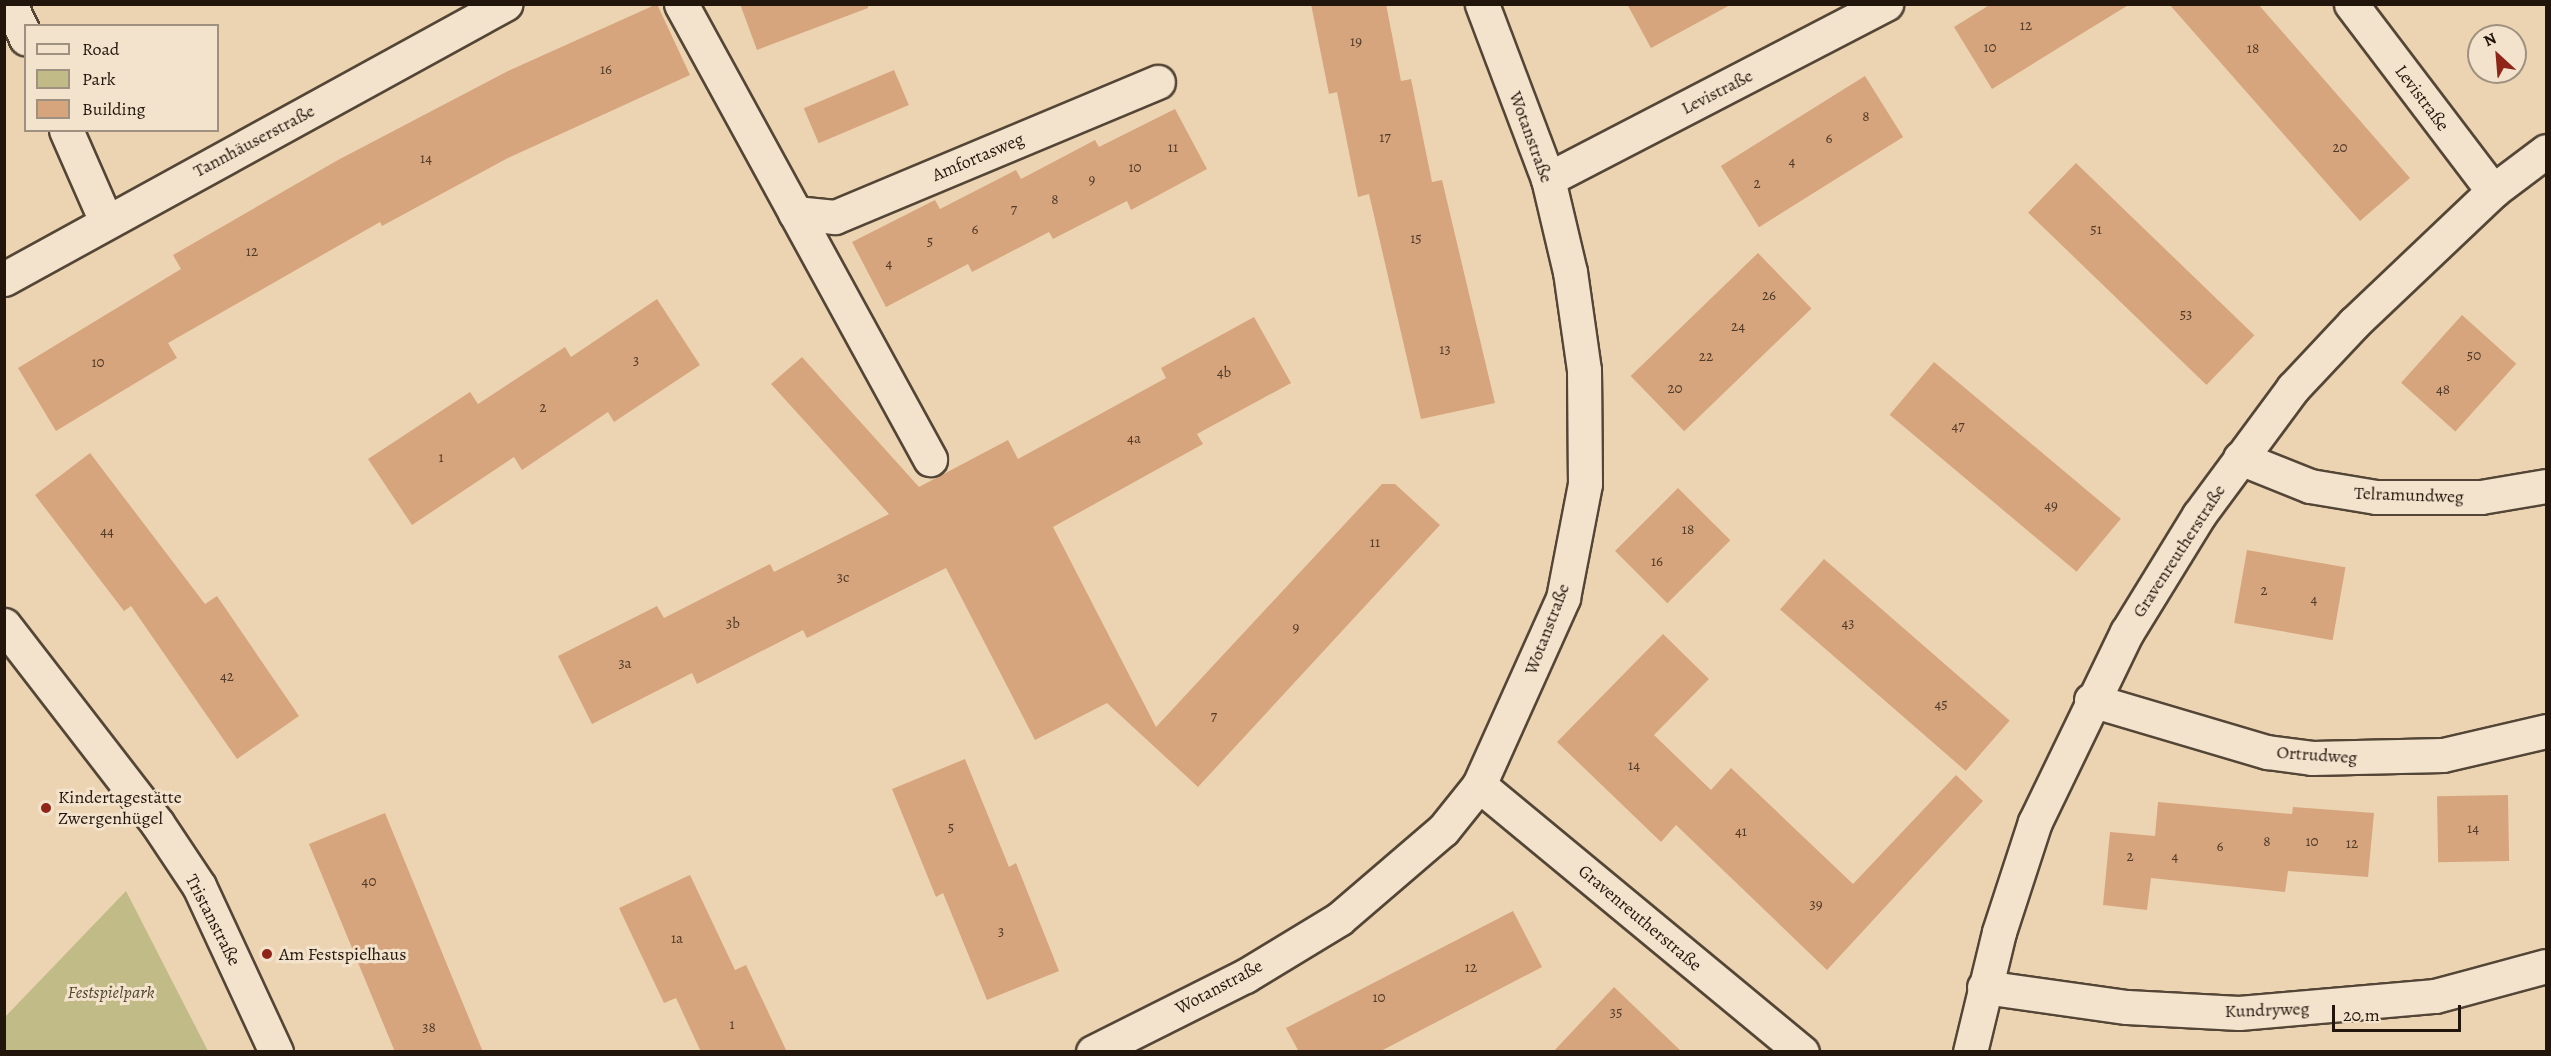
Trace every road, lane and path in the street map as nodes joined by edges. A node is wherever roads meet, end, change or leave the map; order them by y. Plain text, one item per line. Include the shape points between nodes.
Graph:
1 (10, 4) edge
2 (505, 4) edge
3 (681, 4) edge
4 (1482, 4) edge
5 (1886, 4) edge
6 (2352, 4) edge
7 (24, 35) edge
8 (1158, 82) dead end
9 (67, 132) edge
10 (2547, 151) edge
11 (1548, 179) junction
12 (2493, 191) junction
13 (795, 213) junction
14 (106, 221) junction
15 (4, 279) edge
16 (2240, 458) junction
17 (930, 459) dead end
18 (2547, 486) edge
19 (4, 625) edge
20 (2091, 700) junction
21 (2547, 731) edge
22 (1479, 785) junction
23 (2547, 966) edge
24 (1984, 987) junction
25 (276, 1052) edge
26 (1093, 1052) edge
27 (1802, 1052) edge
28 (1970, 1052) edge

1 - 7 street
2 - 14 street, Tannhäuserstraße
3 - 13 street
4 - 11 street, Wotanstraße
5 - 11 street, Levistraße
6 - 12 street, Levistraße
8 - 13 street, Amfortasweg via 835,217
9 - 14 street
10 - 12 street, Gravenreutherstraße
11 - 22 street, Wotanstraße via 1570,272 1584,370 1586,484 1563,598
12 - 16 street, Gravenreutherstraße via 2354,323 2293,388
13 - 17 street
14 - 15 street, Tannhäuserstraße
16 - 18 street, Telramundweg via 2310,486 2376,497 2481,497
16 - 20 street, Gravenreutherstraße via 2167,565
19 - 25 street, Tristanstraße via 157,823 199,886
20 - 21 street, Ortrudweg via 2267,752 2312,758 2443,755
20 - 24 street, Gravenreutherstraße via 2035,822
22 - 26 street, Wotanstraße via 1443,830 1339,919 1245,976
22 - 27 street, Gravenreutherstraße
23 - 24 street, Kundryweg via 2435,996 2239,1013 2127,1007
24 - 28 street, Gravenreutherstraße

